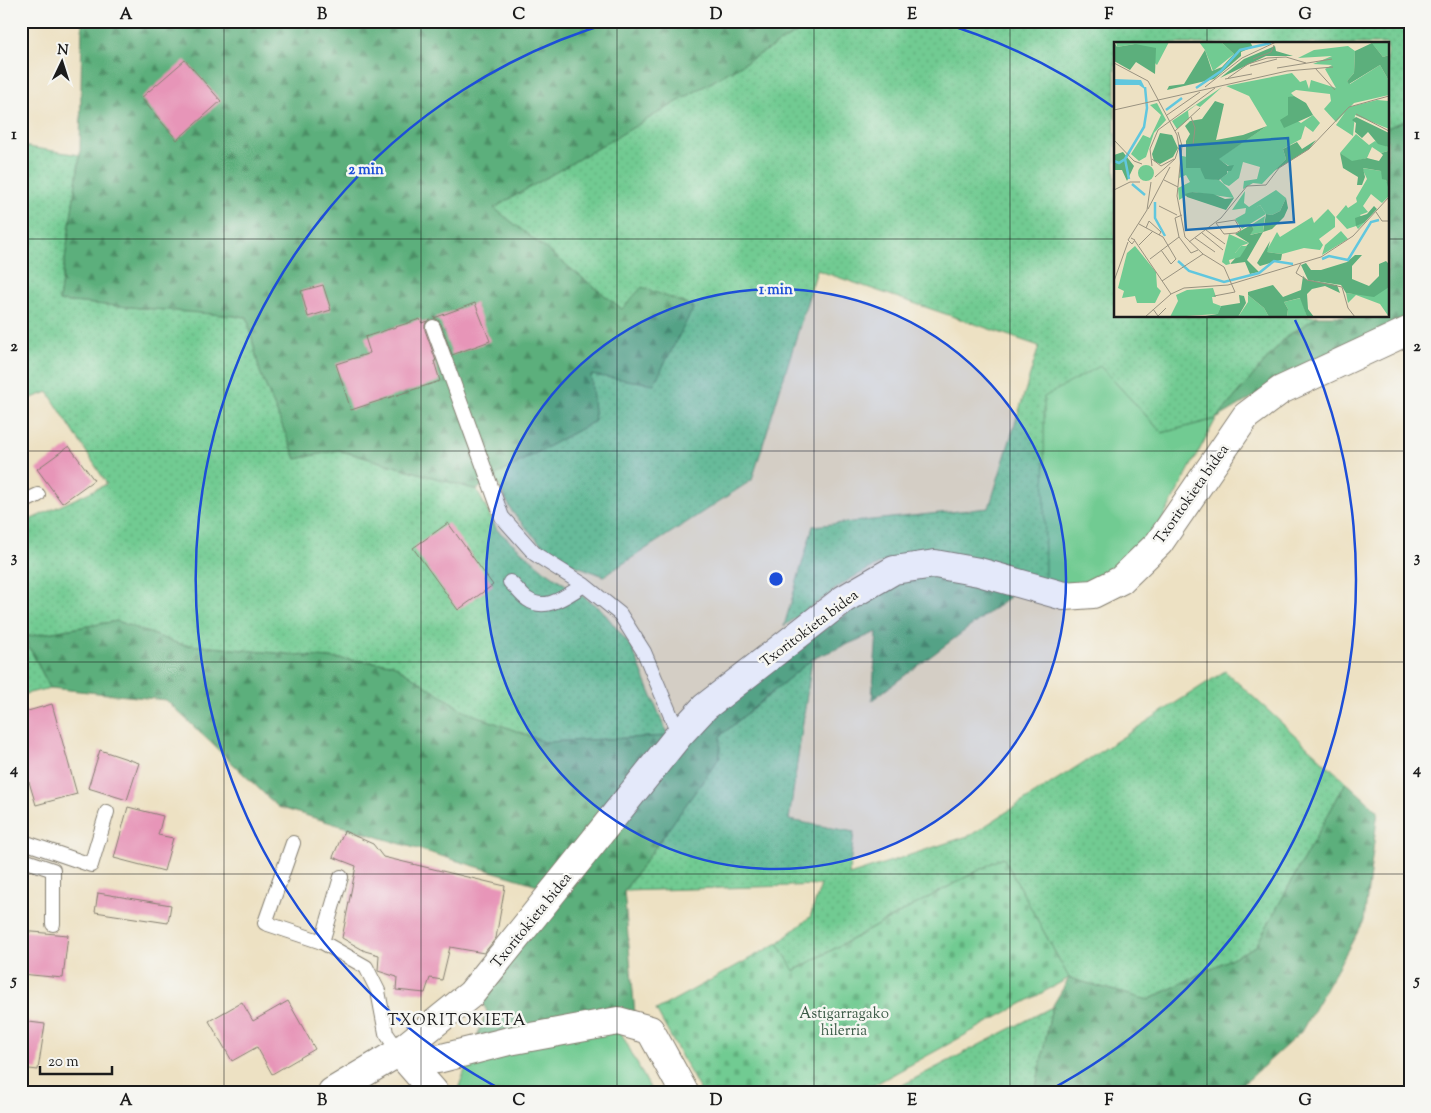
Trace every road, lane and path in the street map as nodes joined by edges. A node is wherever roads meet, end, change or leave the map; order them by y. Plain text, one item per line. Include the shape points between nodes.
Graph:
1 (433, 327) dead end
2 (1410, 330) edge
3 (38, 495) dead end
4 (21, 503) edge
5 (510, 582) dead end
6 (584, 585) junction
7 (678, 735) junction
8 (107, 812) dead end
9 (21, 841) edge
10 (293, 843) dead end
11 (21, 859) edge
12 (341, 877) dead end
13 (53, 924) dead end
14 (322, 942) junction
15 (399, 1052) junction
16 (332, 1092) edge
17 (434, 1092) edge
18 (684, 1092) edge

1 - 6 lane via 502,516 535,554
2 - 7 street, Txoritokieta bidea via 1281,390 1246,416 1159,544 1121,580 1093,594 1064,596 980,572 935,564 894,570 844,599 705,707
3 - 4 lane
5 - 6 lane via 527,600 542,605 558,601
6 - 7 lane via 620,614 644,652
7 - 15 street, Txoritokieta bidea via 471,994
8 - 9 lane via 90,865
10 - 14 lane via 265,923
11 - 13 lane via 53,870
12 - 14 lane
14 - 15 lane via 366,968 378,991 386,1033
15 - 16 street, Txoritokieta bidea
15 - 17 street
15 - 18 street via 438,1059 509,1041 618,1022 650,1030

